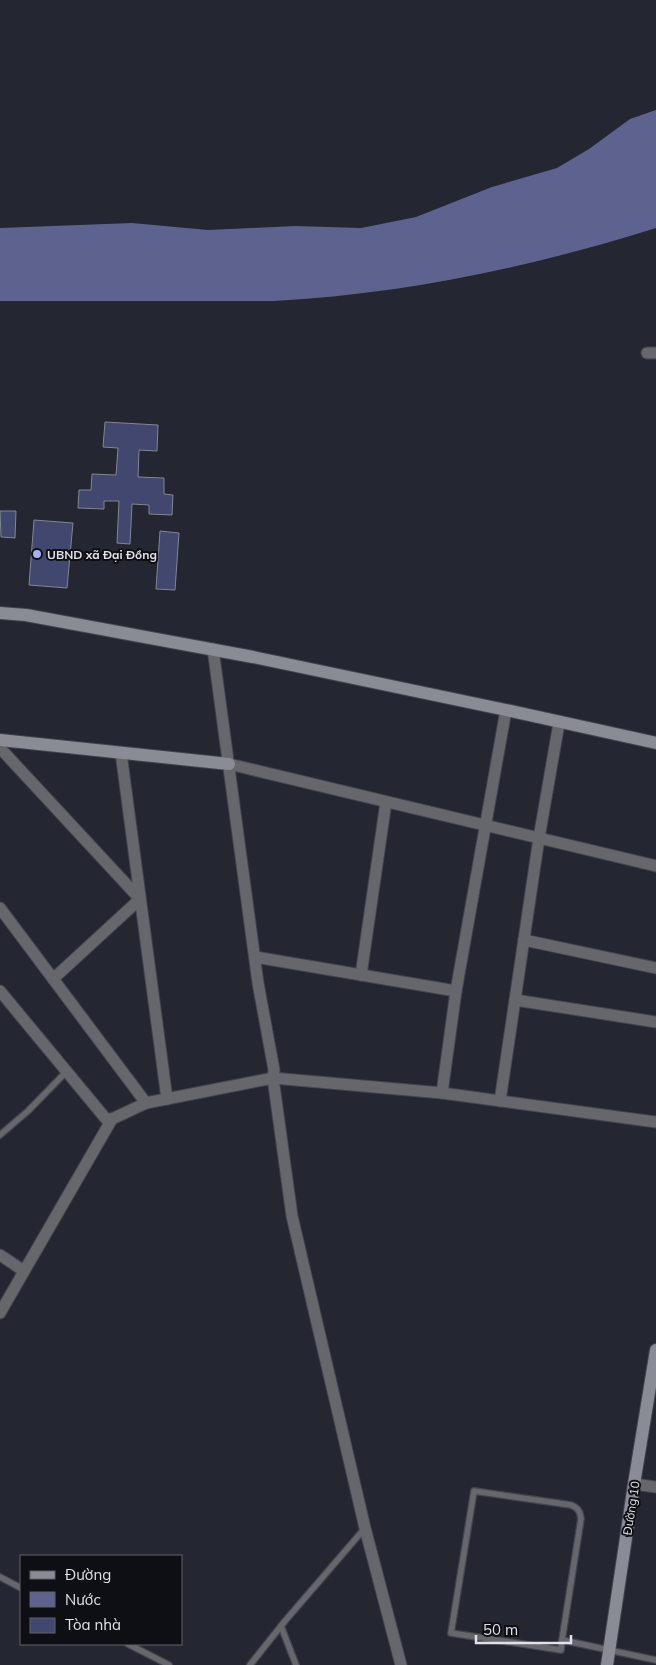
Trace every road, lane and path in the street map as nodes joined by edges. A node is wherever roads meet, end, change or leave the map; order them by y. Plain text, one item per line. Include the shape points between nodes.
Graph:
1 (0, 613) edge
2 (213, 649) junction
3 (506, 710) junction
4 (559, 722) junction
5 (0, 740) edge
6 (656, 743) edge
7 (0, 748) edge
8 (121, 753) junction
9 (229, 764) junction
10 (386, 802) junction
11 (485, 825) junction
12 (539, 838) junction
13 (656, 866) edge
14 (140, 899) junction
15 (0, 908) edge
16 (524, 940) junction
17 (255, 957) junction
18 (656, 968) edge
19 (361, 975) junction
20 (53, 979) junction
21 (0, 990) edge
22 (456, 991) junction
23 (515, 1000) junction
24 (656, 1022) edge
25 (67, 1071) junction
26 (273, 1078) junction
27 (442, 1093) junction
28 (167, 1099) junction
29 (500, 1101) junction
30 (146, 1103) junction
31 (112, 1119) junction
32 (656, 1122) edge
33 (0, 1135) edge
34 (0, 1255) edge
35 (24, 1271) junction
36 (0, 1313) edge
37 (656, 1350) edge
38 (634, 1484) junction
39 (656, 1487) edge
40 (364, 1528) junction
41 (0, 1577) edge
42 (20, 1587) edge
43 (281, 1626) junction
44 (562, 1640) junction
45 (130, 1645) edge
46 (609, 1650) junction
47 (656, 1660) edge
48 (169, 1665) edge
49 (250, 1665) edge
50 (296, 1665) edge
51 (401, 1665) edge
52 (607, 1665) edge

1 - 2 main road
2 - 3 main road
2 - 9 street
3 - 4 main road
3 - 11 street
4 - 6 main road
4 - 12 street
5 - 8 main road
7 - 14 street
8 - 9 main road
8 - 14 street
9 - 10 street
9 - 17 street
10 - 11 street
10 - 19 street
11 - 12 street
11 - 22 street
12 - 13 street
12 - 16 street
14 - 20 street
14 - 28 street
15 - 20 street
16 - 18 street
16 - 23 street
17 - 19 street
17 - 26 street
19 - 22 street
20 - 30 street
21 - 25 street
22 - 27 street
23 - 24 street
23 - 29 street
25 - 31 street via 106,1119
25 - 33 lane
26 - 27 street
26 - 28 street
26 - 40 street via 292,1216
27 - 29 street
28 - 30 street
29 - 32 street
30 - 31 street
31 - 35 street
34 - 35 street
35 - 36 street
37 - 38 main road, Đường 10
38 - 39 street
38 - 46 main road, Đường 10
40 - 43 lane
40 - 51 street
41 - 42 lane
43 - 49 lane
43 - 50 lane
44 - 44 lane via 582,1519 580,1512 571,1505 474,1491 451,1633 561,1650
44 - 46 lane
45 - 48 lane
46 - 47 lane
46 - 52 main road, Đường 10

